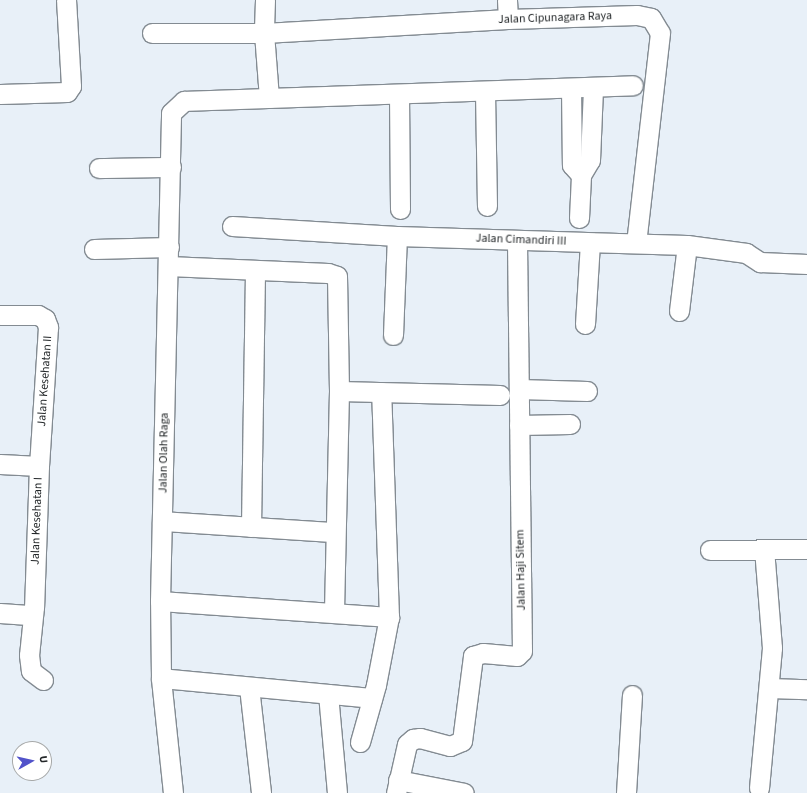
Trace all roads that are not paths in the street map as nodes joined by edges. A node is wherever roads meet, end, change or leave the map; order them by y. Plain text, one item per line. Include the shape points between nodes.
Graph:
1 (66, 0) edge
2 (265, 0) edge
3 (507, 0) edge
4 (508, 19) junction
5 (152, 33) dead end
6 (264, 33) junction
7 (634, 85) dead end
8 (593, 87) junction
9 (571, 88) junction
10 (485, 92) junction
11 (0, 94) edge
12 (399, 94) junction
13 (268, 98) junction
14 (171, 167) junction
15 (99, 168) dead end
16 (581, 175) junction
17 (487, 206) dead end
18 (400, 209) dead end
19 (579, 218) dead end
20 (232, 226) dead end
21 (397, 236) junction
22 (517, 240) junction
23 (590, 243) junction
24 (636, 243) junction
25 (687, 245) junction
26 (168, 247) junction
27 (94, 249) dead end
28 (807, 264) edge
29 (168, 266) junction
30 (255, 270) junction
31 (679, 311) dead end
32 (0, 315) edge
33 (585, 324) dead end
34 (393, 335) dead end
35 (519, 389) junction
36 (587, 390) dead end
37 (339, 391) junction
38 (381, 392) junction
39 (500, 395) dead end
40 (519, 424) junction
41 (570, 424) dead end
42 (0, 464) edge
43 (39, 466) junction
44 (162, 520) junction
45 (251, 527) junction
46 (334, 532) junction
47 (807, 548) edge
48 (764, 549) junction
49 (710, 550) dead end
50 (160, 601) junction
51 (334, 611) junction
52 (0, 614) edge
53 (32, 615) junction
54 (389, 617) junction
55 (161, 678) junction
56 (43, 680) dead end
57 (249, 687) junction
58 (769, 688) junction
59 (807, 689) edge
60 (328, 694) junction
61 (632, 695) dead end
62 (372, 698) junction
63 (360, 742) dead end
64 (397, 786) edge
65 (759, 788) dead end
66 (174, 793) edge
67 (261, 793) edge
68 (337, 793) edge
69 (464, 793) edge
70 (626, 793) edge

1 - 11 street via 71,86 67,92
2 - 6 street
3 - 4 street
4 - 6 street, Jalan Cipunagara Raya
4 - 24 street, Jalan Cipunagara Raya via 637,15 651,18 660,33
5 - 6 street, Jalan Cipunagara Raya
6 - 13 street
7 - 8 street
8 - 9 street
8 - 16 street via 590,160
9 - 10 street
9 - 16 street via 572,165
10 - 12 street
10 - 17 street
12 - 13 street
12 - 18 street
13 - 14 street, Jalan Olah Raga via 184,101 171,113
14 - 15 street
14 - 26 street, Jalan Olah Raga
16 - 19 street
20 - 21 street, Jalan Cimandiri III
21 - 22 street, Jalan Cimandiri III
21 - 34 street
22 - 23 street, Jalan Cimandiri III
22 - 35 street, Jalan Haji Sitem
23 - 24 street, Jalan Cimandiri III
23 - 33 street
24 - 25 street, Jalan Cimandiri III
25 - 28 street, Jalan Cimandiri III via 746,254 760,262
25 - 31 street
26 - 27 street
26 - 29 street, Jalan Olah Raga
29 - 30 street
29 - 44 street, Jalan Olah Raga
30 - 37 street via 328,273 337,276
30 - 45 street
32 - 43 street, Jalan Kesehatan II via 38,316 45,318 48,327
35 - 36 street
35 - 40 street, Jalan Haji Sitem
37 - 38 street
37 - 46 street
38 - 39 street
38 - 54 street
40 - 41 street
40 - 64 street, Jalan Haji Sitem via 522,651 517,656 483,653 473,656 462,741 450,746 420,738 413,739 407,744
42 - 43 street, Jalan Kesehatan I
43 - 53 street, Jalan Kesehatan I
44 - 45 street
44 - 50 street, Jalan Olah Raga
45 - 46 street
46 - 51 street
47 - 48 street
48 - 49 street
48 - 58 street via 772,632
50 - 51 street
50 - 55 street, Jalan Olah Raga
51 - 54 street
52 - 53 street
53 - 56 street, Jalan Kesehatan I via 30,668 32,673
54 - 62 street via 388,634
55 - 57 street
55 - 66 street, Jalan Olah Raga
57 - 60 street
57 - 67 street
58 - 59 street
58 - 65 street
60 - 62 street
60 - 68 street
61 - 70 street
62 - 63 street
64 - 69 street

